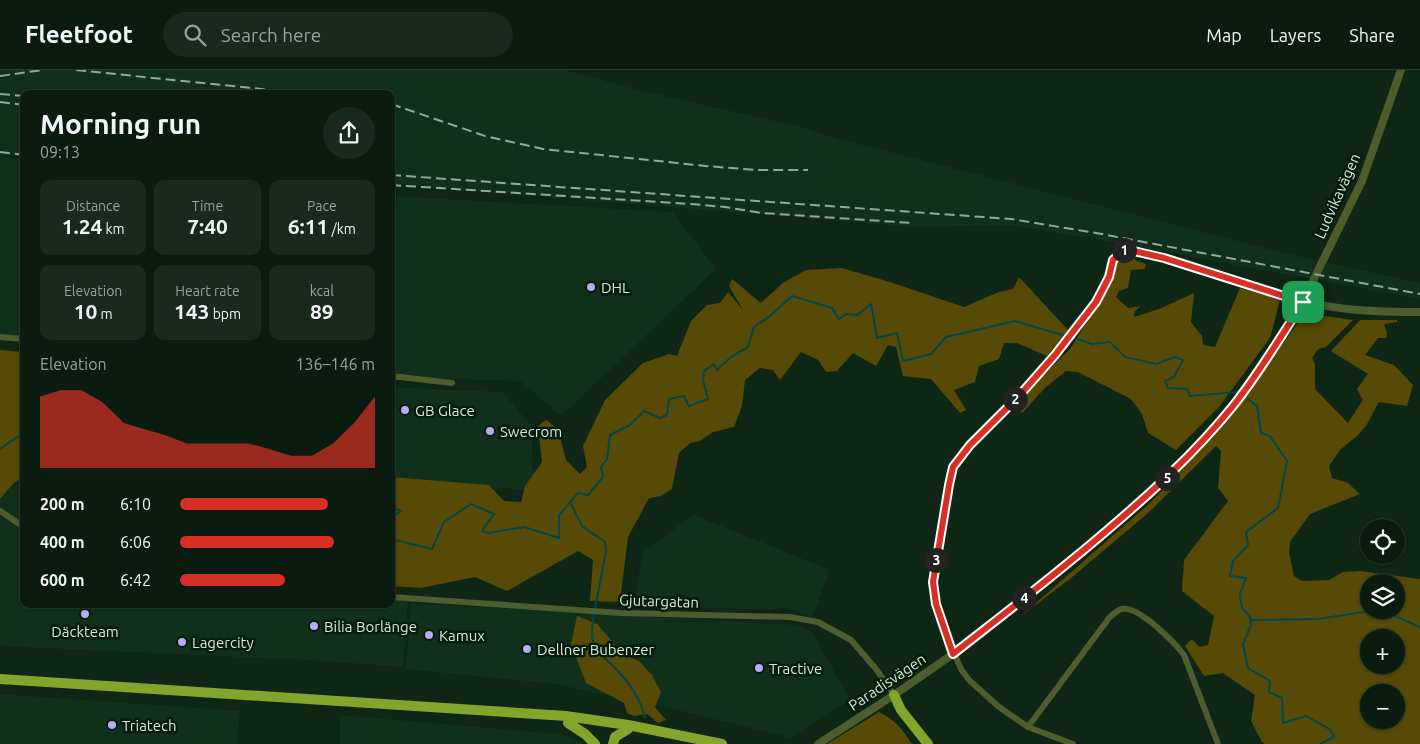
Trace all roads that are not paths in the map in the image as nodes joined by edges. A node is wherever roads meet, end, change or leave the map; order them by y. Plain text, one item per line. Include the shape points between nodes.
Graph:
1 (1401, 70) edge
2 (1303, 302) junction
3 (1420, 312) edge
4 (0, 337) edge
5 (20, 339) edge
6 (395, 376) edge
7 (452, 383) dead end
8 (0, 511) edge
9 (20, 524) edge
10 (395, 597) edge
11 (953, 654) junction
12 (0, 679) edge
13 (0, 685) edge
14 (894, 695) junction
15 (568, 723) junction
16 (1028, 727) junction
17 (628, 729) junction
18 (595, 744) edge
19 (612, 744) edge
20 (701, 744) edge
21 (722, 744) edge
22 (818, 744) edge
23 (928, 744) edge
24 (1074, 744) edge
25 (1218, 744) edge

1 - 2 street, Ludvikavägen via 1362,181
2 - 3 street via 1349,310
2 - 11 street, Paradisvägen via 1245,390 1184,461 1156,489 1061,569
2 - 11 street via 1164,258 1125,249 1113,260 1109,277 1096,302 1055,355 953,467 933,582 936,604
4 - 5 street
6 - 7 street
8 - 9 street
10 - 14 street, Gjutargatan via 621,612 790,616 818,622 851,640
11 - 14 street, Paradisvägen
11 - 16 street via 978,690
12 - 21 highway via 566,716 628,724
13 - 15 highway
14 - 22 street, Paradisvägen
14 - 23 highway via 901,710
15 - 17 highway
15 - 18 highway
16 - 24 street
16 - 25 street via 1109,618 1120,609 1126,609 1144,617 1184,655
17 - 19 highway via 615,737
17 - 20 highway

